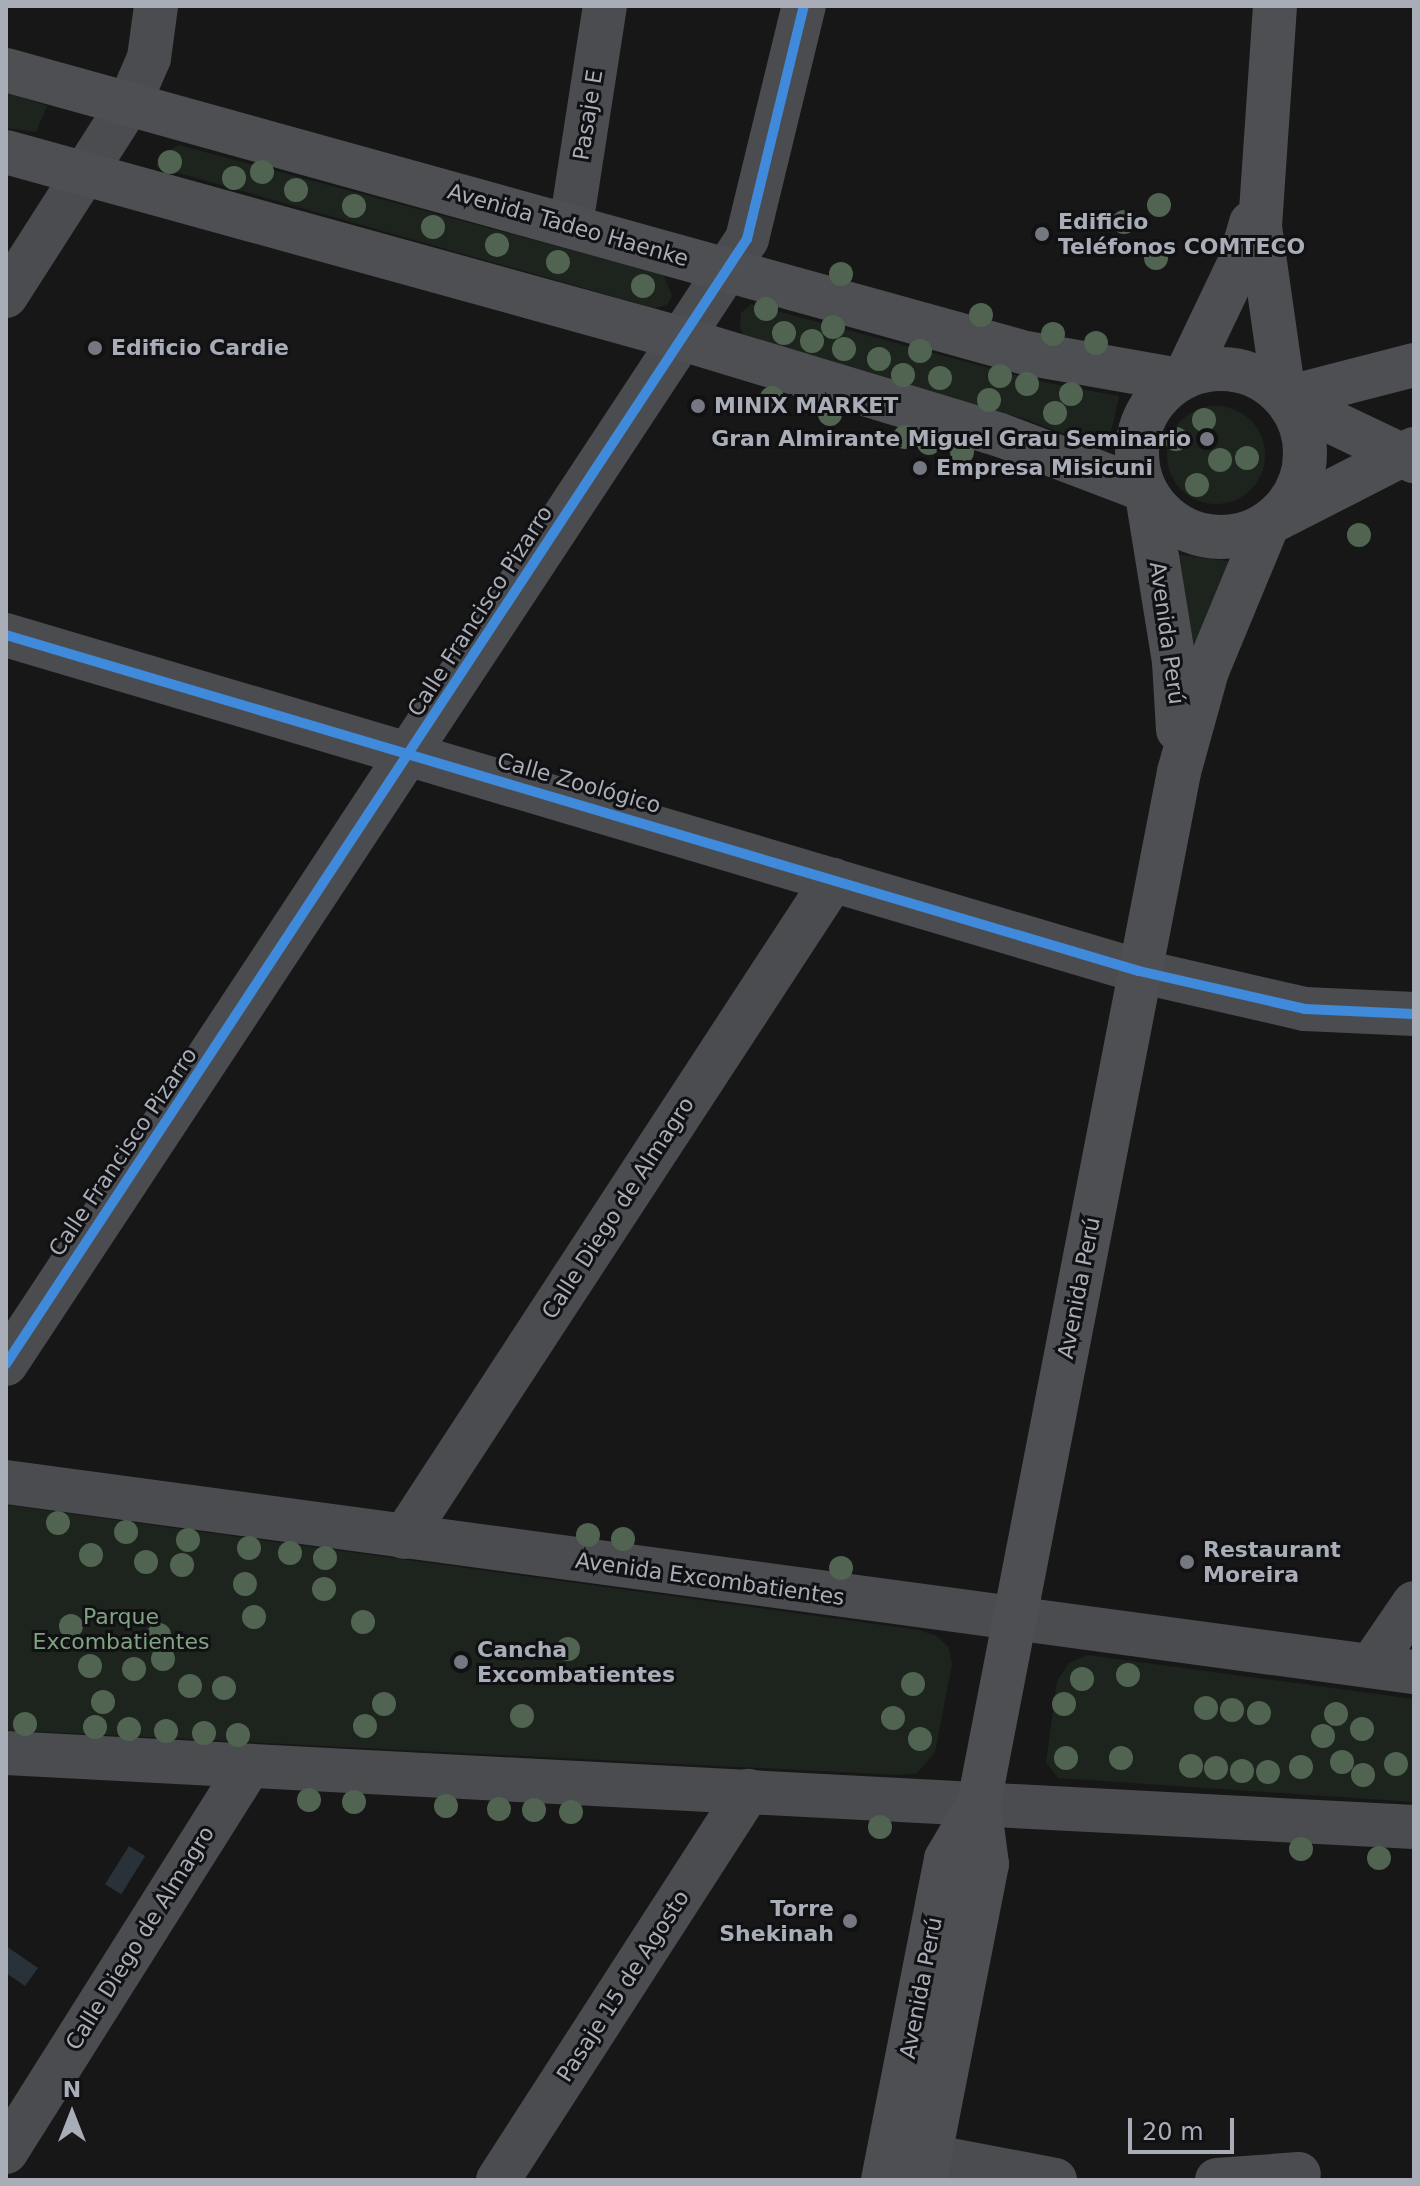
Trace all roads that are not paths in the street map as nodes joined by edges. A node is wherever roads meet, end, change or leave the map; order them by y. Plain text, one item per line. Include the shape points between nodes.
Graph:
1 (156, 6) edge
2 (605, 6) edge
3 (804, 6) edge
4 (1275, 6) edge
5 (6, 70) edge
6 (129, 104) junction
7 (6, 152) edge
8 (84, 174) junction
9 (1261, 185) junction
10 (571, 225) junction
11 (728, 271) junction
12 (6, 296) edge
13 (679, 338) junction
14 (1414, 365) edge
15 (1182, 378) junction
16 (1286, 398) junction
17 (1410, 455) edge
18 (1146, 493) junction
19 (1270, 523) junction
20 (6, 635) edge
21 (412, 755) junction
22 (1179, 772) junction
23 (833, 880) junction
24 (1139, 971) junction
25 (1414, 1014) edge
26 (6, 1364) edge
27 (6, 1482) edge
28 (404, 1537) junction
29 (1414, 1603) edge
30 (1016, 1620) junction
31 (1371, 1666) junction
32 (1414, 1672) edge
33 (6, 1753) edge
34 (249, 1766) junction
35 (749, 1791) junction
36 (979, 1803) junction
37 (1414, 1827) edge
38 (6, 2152) edge
39 (907, 2166) edge
40 (1299, 2174) dead end
41 (498, 2180) edge
42 (1055, 2180) edge
43 (1217, 2180) edge

1 - 6 street via 149,58
2 - 10 street, Pasaje E
3 - 11 street, Calle Francisco Pizarro via 747,239
4 - 9 main road
5 - 6 main road, Avenida Tadeo Haenke
6 - 8 street
6 - 10 main road, Avenida Tadeo Haenke
7 - 8 main road
8 - 12 street
8 - 13 main road
9 - 15 main road via 1239,264
9 - 16 main road via 1262,269
10 - 11 main road, Avenida Tadeo Haenke
11 - 13 street, Calle Francisco Pizarro
11 - 15 main road, Avenida Tadeo Haenke via 1026,353
13 - 18 main road via 1000,435
13 - 21 street, Calle Francisco Pizarro
14 - 16 main road
15 - 16 main road via 1211,369 1238,370 1263,379
15 - 18 main road via 1154,400 1139,428 1136,459
16 - 17 main road
16 - 19 main road via 1301,425 1303,478 1291,503
17 - 19 main road
18 - 19 main road via 1176,524 1215,538 1243,535
18 - 22 main road, Avenida Perú via 1174,662
19 - 22 main road, Avenida Perú via 1207,671
20 - 21 street, Calle Zoológico
21 - 23 street, Calle Zoológico
21 - 26 street, Calle Francisco Pizarro
22 - 24 main road, Avenida Perú
23 - 24 street, Calle Zoológico
23 - 28 street, Calle Diego de Almagro
24 - 25 street, Calle Zoológico via 1305,1009
24 - 30 main road, Avenida Perú
27 - 28 street, Avenida Excombatientes
28 - 30 street, Avenida Excombatientes
29 - 31 street
30 - 31 street, Avenida Excombatientes
30 - 36 main road, Avenida Perú
31 - 32 street, Avenida Excombatientes
33 - 34 street
34 - 35 street
34 - 38 street, Calle Diego de Almagro
35 - 36 street
35 - 41 street, Pasaje 15 de Agosto
36 - 37 street
36 - 39 main road, Avenida Perú via 987,1864
39 - 42 street
40 - 43 street

